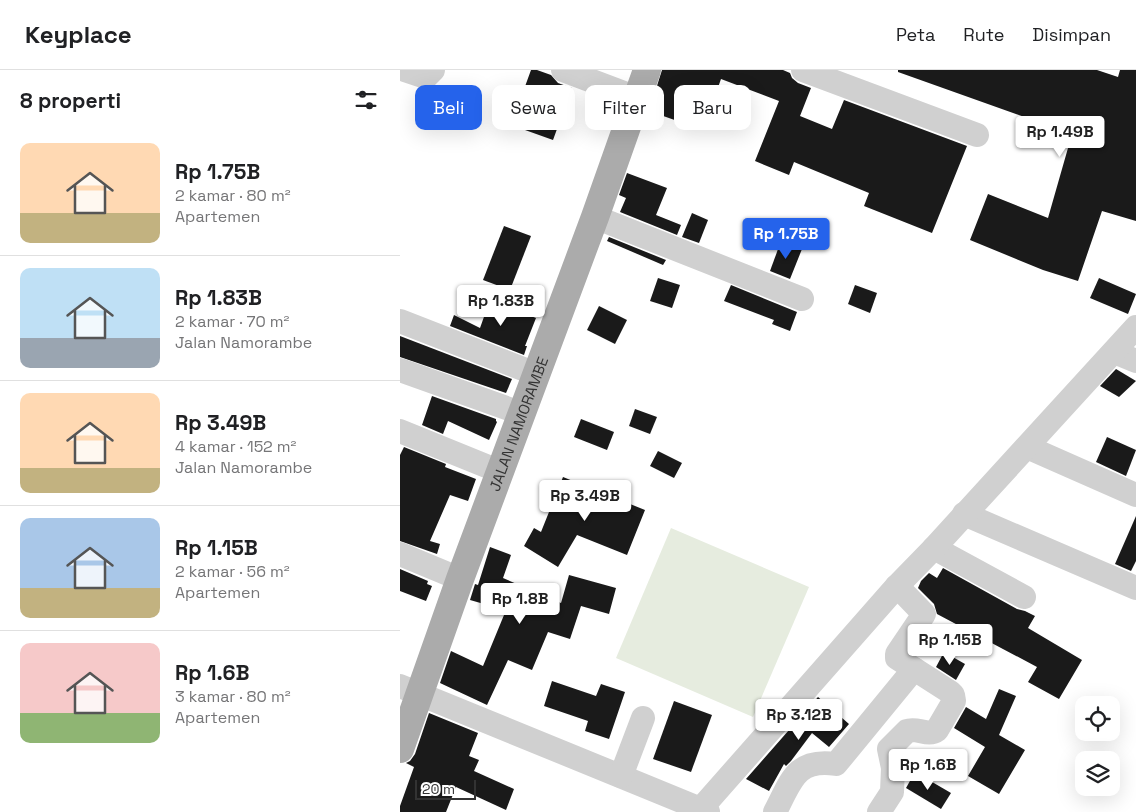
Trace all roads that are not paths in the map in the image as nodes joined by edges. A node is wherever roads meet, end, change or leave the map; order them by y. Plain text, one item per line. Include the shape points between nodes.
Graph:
1 (405, 70) edge
2 (433, 70) edge
3 (563, 70) edge
4 (647, 70) edge
5 (803, 70) edge
6 (603, 85) edge
7 (642, 85) edge
8 (626, 130) edge
9 (977, 135) dead end
10 (595, 217) junction
11 (802, 299) dead end
12 (400, 321) edge
13 (1136, 327) edge
14 (1114, 352) junction
15 (1136, 361) edge
16 (400, 370) edge
17 (536, 374) junction
18 (522, 414) junction
19 (400, 432) edge
20 (1027, 447) junction
21 (501, 472) junction
22 (1136, 495) edge
23 (964, 514) junction
24 (934, 548) junction
25 (400, 554) edge
26 (460, 579) junction
27 (897, 586) junction
28 (1136, 588) edge
29 (1024, 597) dead end
30 (914, 668) junction
31 (410, 690) edge
32 (642, 718) dead end
33 (400, 749) edge
34 (621, 776) junction
35 (702, 811) edge
36 (775, 812) edge
37 (879, 812) edge

1 - 2 street via 426,77
3 - 6 street
4 - 7 main road, JALAN NAMORAMBE
5 - 9 street
8 - 10 main road, JALAN NAMORAMBE
10 - 11 street
10 - 17 main road, JALAN NAMORAMBE
12 - 17 street
13 - 14 street
14 - 15 street
14 - 20 street
16 - 18 street
17 - 18 main road, JALAN NAMORAMBE
18 - 21 main road, JALAN NAMORAMBE
19 - 21 street
20 - 22 street
20 - 23 street
21 - 26 main road, JALAN NAMORAMBE
23 - 24 street
23 - 28 street
24 - 27 street
24 - 29 street
25 - 26 street
26 - 31 main road, JALAN NAMORAMBE
27 - 30 street via 924,614 897,658
27 - 35 street
30 - 36 street via 836,764 814,763 796,774
30 - 37 street via 950,692 954,701 933,733 911,729 889,749 893,768 892,792
31 - 33 main road, JALAN NAMORAMBE
31 - 34 street
32 - 34 street
34 - 35 street

